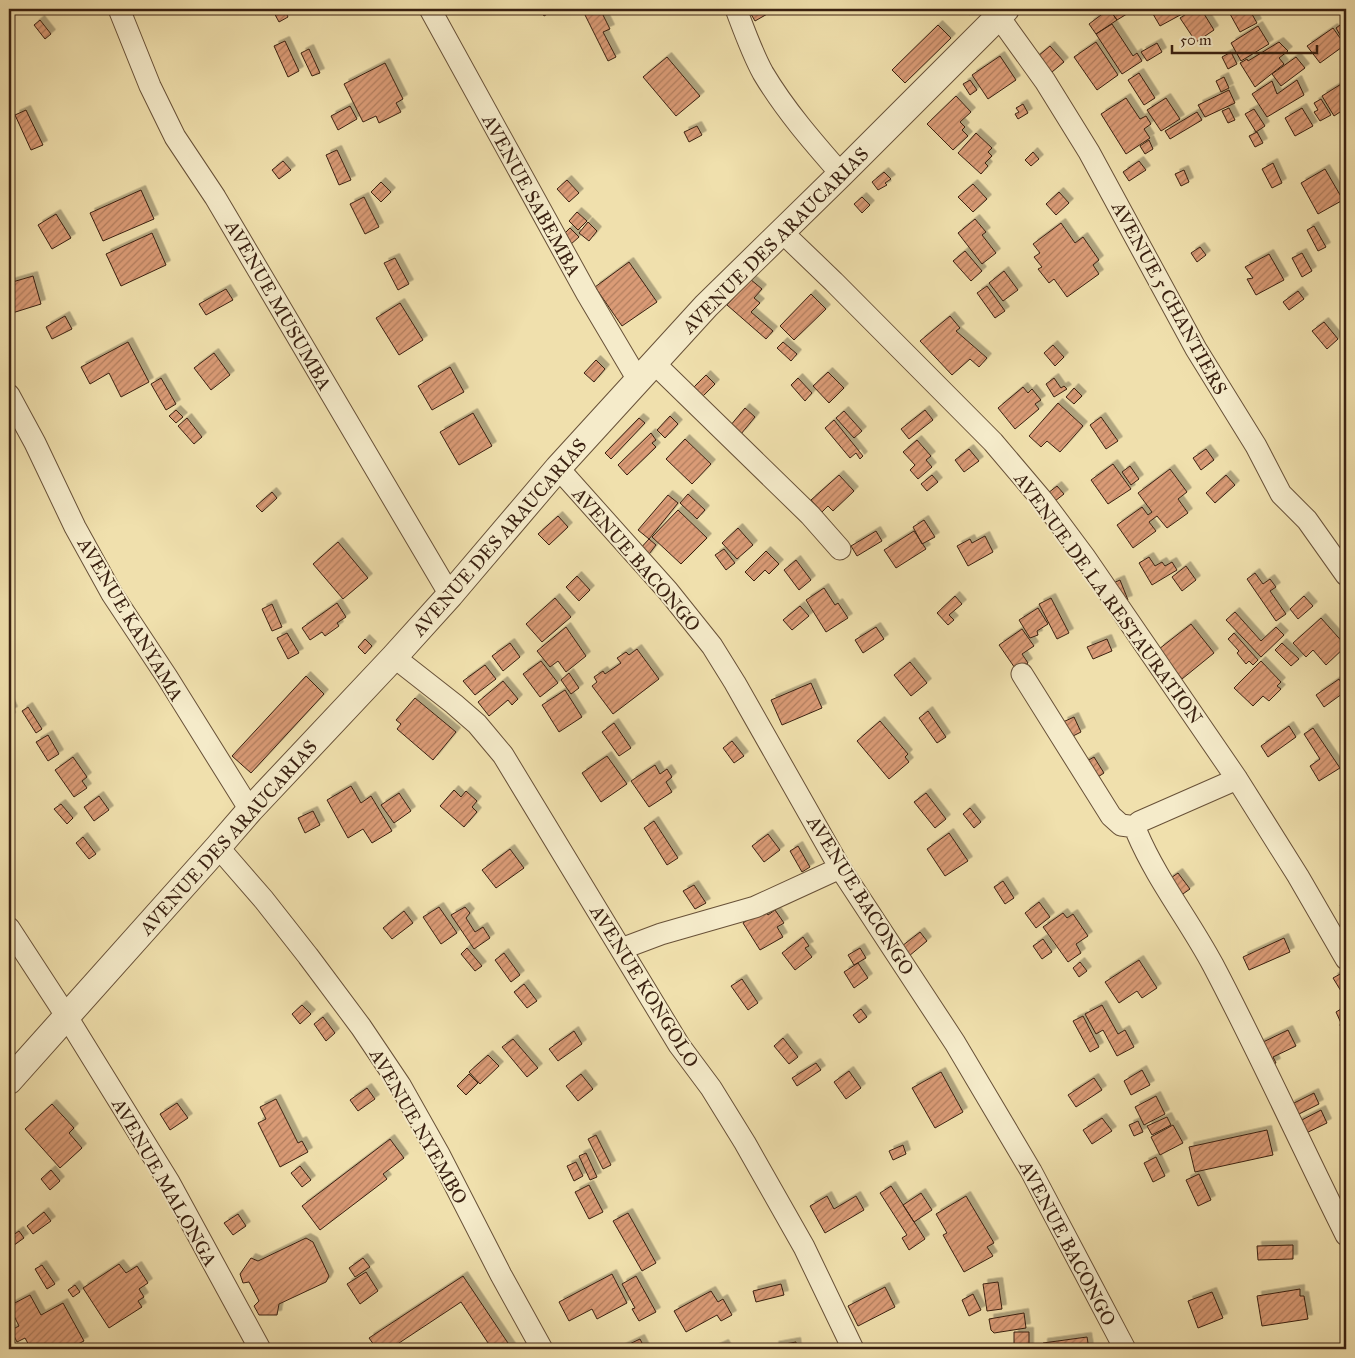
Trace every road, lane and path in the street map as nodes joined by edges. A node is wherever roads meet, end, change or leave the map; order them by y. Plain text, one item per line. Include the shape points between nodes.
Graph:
1 (119, 9) edge
2 (430, 9) edge
3 (736, 9) edge
4 (1002, 13) edge
5 (842, 174) junction
6 (782, 232) junction
7 (646, 371) junction
8 (9, 395) edge
9 (558, 468) junction
10 (840, 549) dead end
11 (1343, 563) edge
12 (450, 595) junction
13 (394, 657) junction
14 (1022, 674) dead end
15 (1238, 779) junction
16 (250, 810) junction
17 (1136, 827) junction
18 (218, 847) junction
19 (840, 868) junction
20 (9, 928) edge
21 (621, 949) junction
22 (1346, 958) edge
23 (67, 1017) junction
24 (9, 1081) edge
25 (1346, 1235) edge
26 (260, 1349) edge
27 (542, 1349) edge
28 (853, 1349) edge
29 (1125, 1349) edge

1 - 12 street, AVENUE MUSUMBA via 175,137 215,197
2 - 7 street, AVENUE SABEMBA via 577,276
3 - 5 street via 774,89 805,132
4 - 5 street, AVENUE DES ARAUCARIAS
4 - 11 street, AVENUE 5 CHANTIERS via 1089,152 1196,349 1256,446 1281,494
5 - 6 street, AVENUE DES ARAUCARIAS
6 - 7 street, AVENUE DES ARAUCARIAS via 706,306
6 - 15 street, AVENUE DE LA RESTAURATION via 957,405 1022,475 1084,556
7 - 9 street, AVENUE DES ARAUCARIAS
7 - 10 street, AVENUE SABEMBA via 810,515
8 - 16 street, AVENUE KANYAMA via 112,594
9 - 12 street, AVENUE DES ARAUCARIAS
9 - 19 street, AVENUE BACONGO via 668,591 712,646
12 - 13 street, AVENUE DES ARAUCARIAS
13 - 16 street, AVENUE DES ARAUCARIAS
13 - 21 street, AVENUE KONGOLO via 471,719 503,754
14 - 17 street via 1111,816 1121,825
15 - 17 street via 1146,818
15 - 22 street, AVENUE DE LA RESTAURATION
16 - 18 street, AVENUE DES ARAUCARIAS
17 - 25 street via 1162,882 1211,962
18 - 23 street, AVENUE DES ARAUCARIAS
18 - 27 street, AVENUE NYEMBO via 308,956 400,1085
19 - 21 street via 755,907
19 - 29 street, AVENUE BACONGO via 954,1043 1032,1171
20 - 23 street, AVENUE MALONGA
21 - 28 street, AVENUE KONGOLO via 679,1045 711,1088 745,1143 804,1247
23 - 24 street, AVENUE DES ARAUCARIAS
23 - 26 street, AVENUE MALONGA via 169,1182

